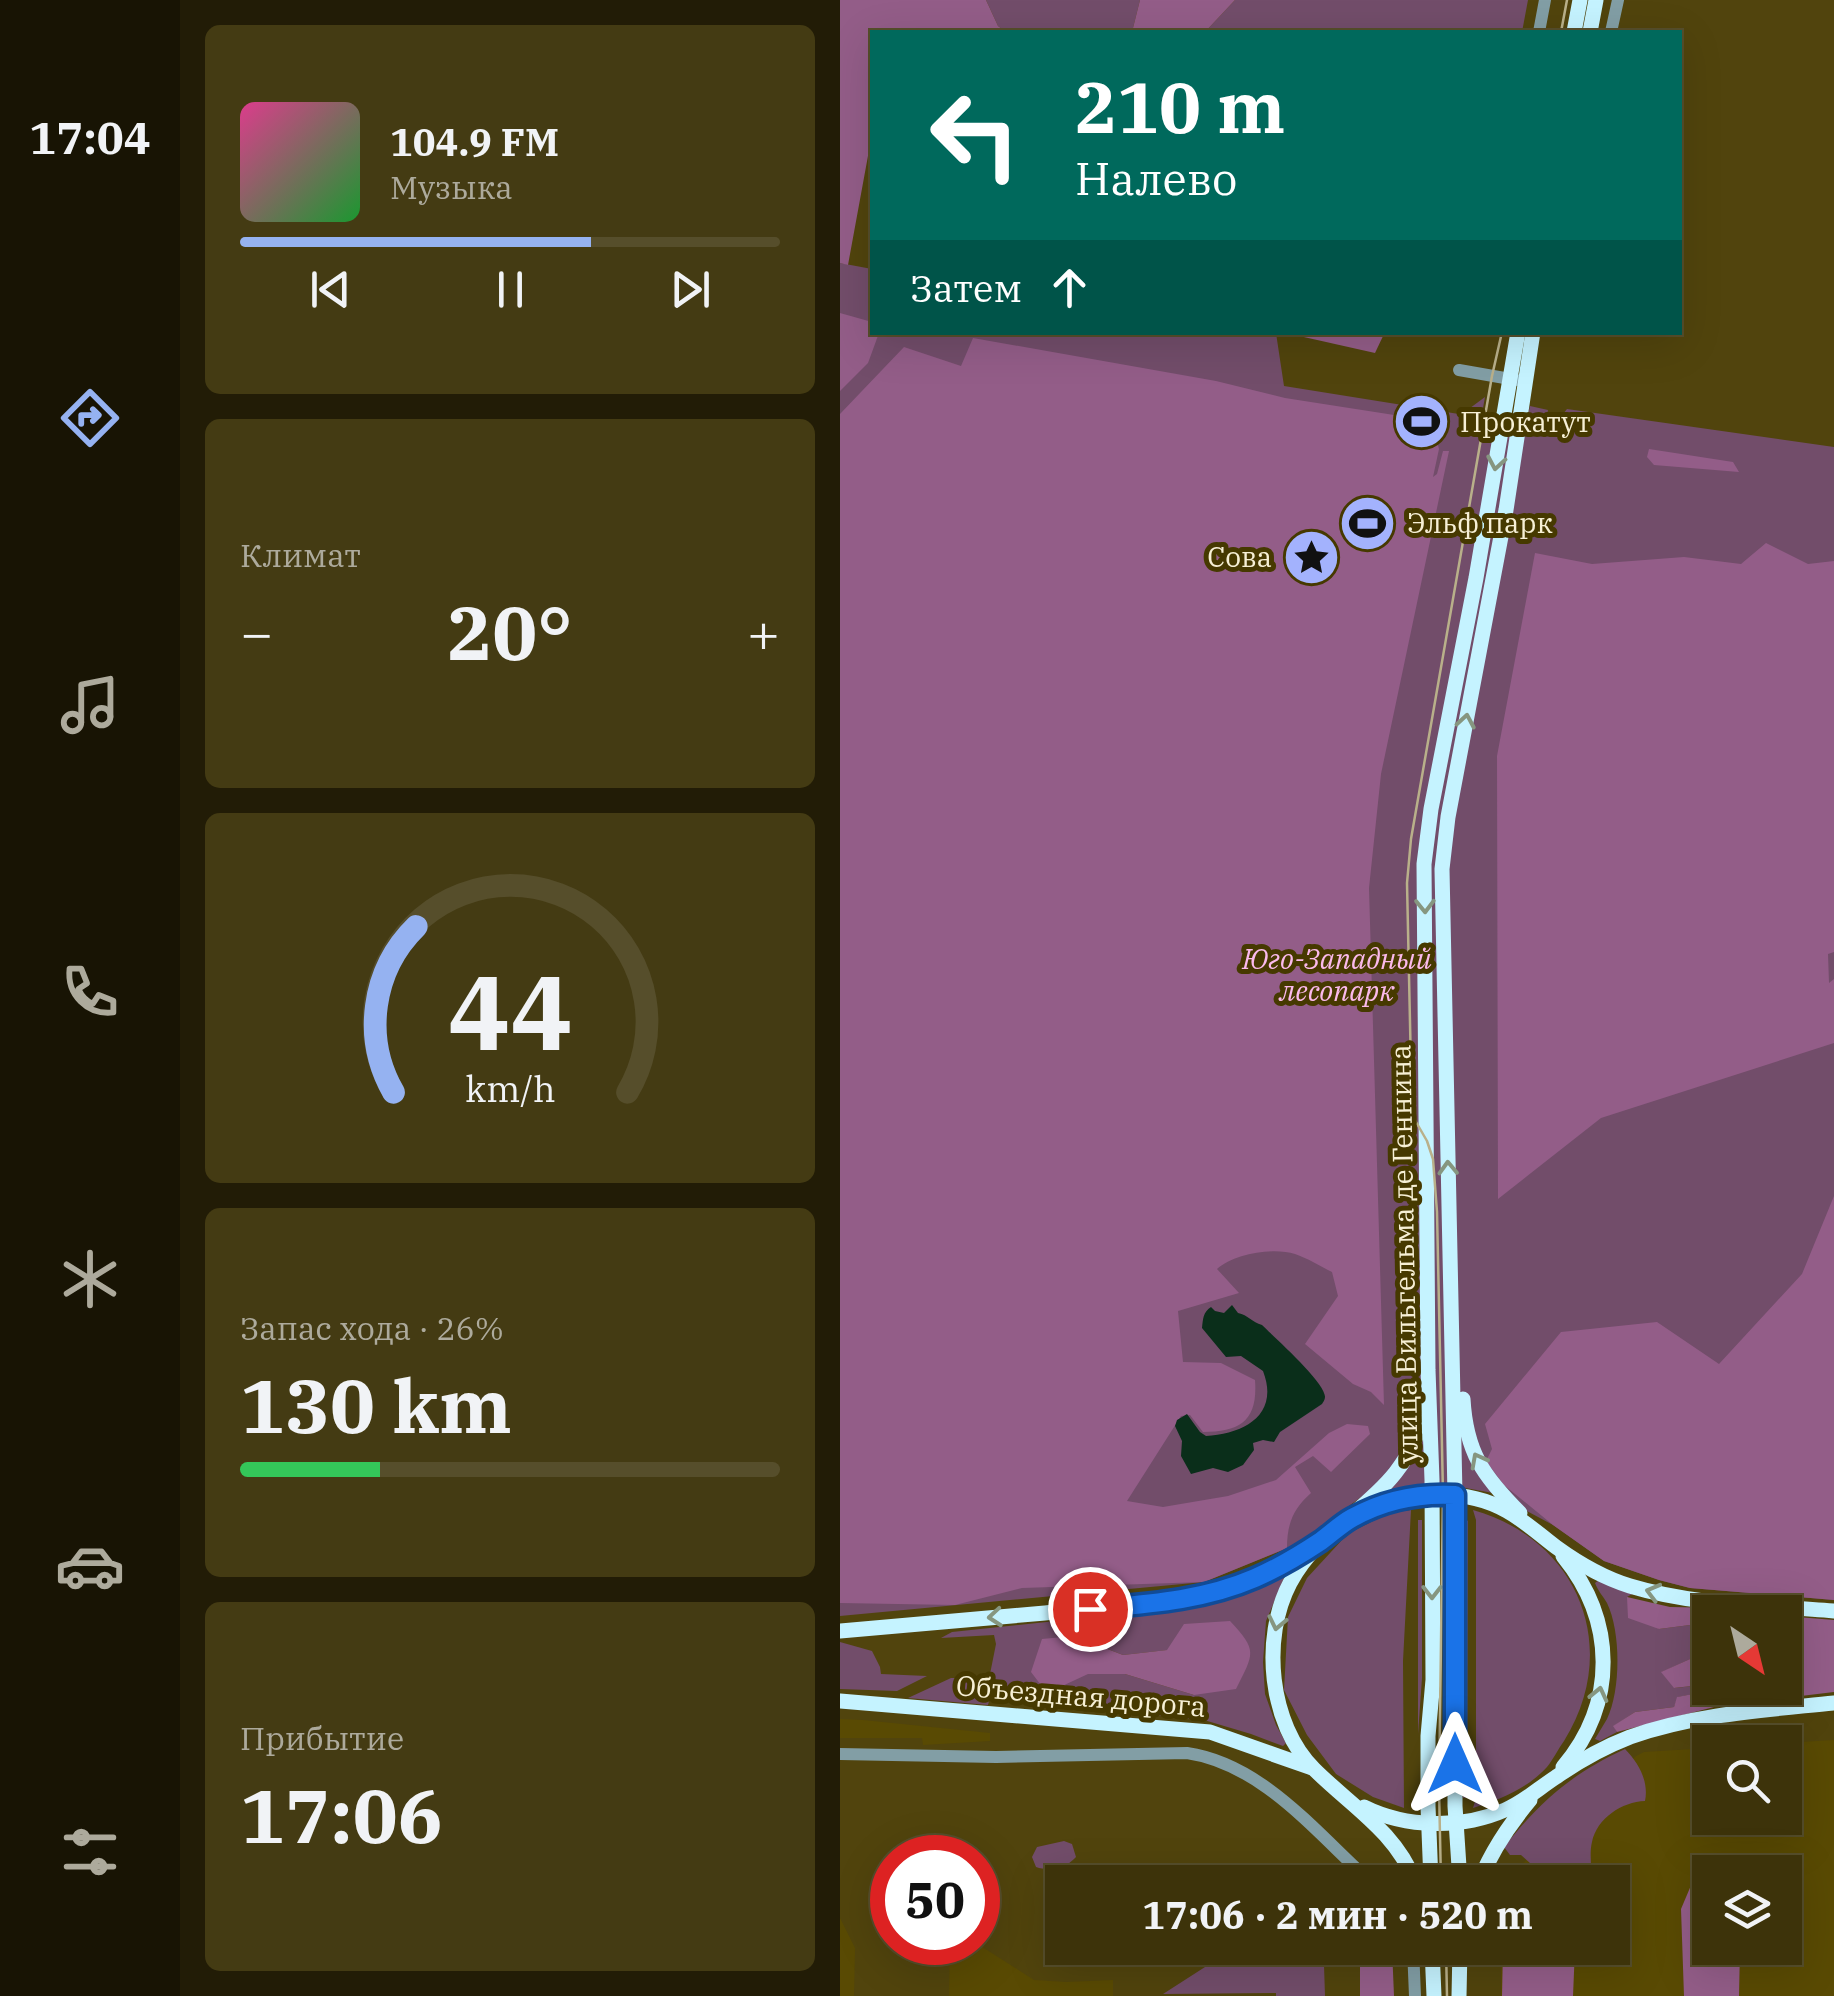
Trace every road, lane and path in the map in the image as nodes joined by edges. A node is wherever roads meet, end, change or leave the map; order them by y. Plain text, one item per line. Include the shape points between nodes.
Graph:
1 (1545, 0) edge
2 (1580, 0) edge
3 (1596, 0) edge
4 (1618, 0) edge
5 (1539, 30) edge
6 (1574, 30) edge
7 (1590, 30) edge
8 (1611, 30) edge
9 (1518, 335) edge
10 (1532, 335) edge
11 (1459, 370) dead end
12 (1517, 381) junction
13 (1450, 1224) junction
14 (1428, 1370) junction
15 (1432, 1495) junction
16 (1455, 1495) junction
17 (1349, 1519) junction
18 (1540, 1534) junction
19 (1323, 1540) junction
20 (1556, 1547) junction
21 (1834, 1611) edge
22 (840, 1631) edge
23 (840, 1700) edge
24 (1834, 1703) edge
25 (840, 1754) edge
26 (1312, 1768) junction
27 (1554, 1778) junction
28 (1539, 1790) junction
29 (1351, 1801) junction
30 (1456, 1822) junction
31 (1428, 1824) junction
32 (1352, 1865) edge
33 (1408, 1865) edge
34 (1429, 1865) edge
35 (1459, 1865) edge
36 (1486, 1865) edge
37 (1414, 1965) edge
38 (1433, 1965) edge
39 (1460, 1965) edge
40 (1415, 1996) edge
41 (1434, 1996) edge
42 (1460, 1996) edge

1 - 5 street
2 - 6 main road
3 - 7 main road
4 - 8 street
9 - 12 main road, улица Вильгельма де Геннина
10 - 12 main road, улица Вильгельма де Геннина
11 - 12 street
13 -> 12 main road, улица Вильгельма де Геннина via 1442,870 1506,510
12 -> 14 main road, улица Вильгельма де Геннина via 1424,864
13 - 16 main road, улица Вильгельма де Геннина
18 -> 13 main road via 1497,1490 1468,1439
14 - 15 main road, улица Вильгельма де Геннина
14 - 17 main road via 1413,1444 1390,1480
15 - 16 main road
15 - 17 main road via 1382,1504
15 -> 31 main road, улица Вильгельма де Геннина
16 - 18 main road via 1507,1511
16 - 30 main road, улица Вильгельма де Геннина
17 - 19 main road
18 - 20 main road
19 -> 22 main road via 1225,1590 1160,1603
19 -> 26 main road via 1289,1585 1272,1653 1284,1720
21 -> 20 main road via 1670,1596 1624,1584
27 -> 20 main road via 1589,1729 1604,1656 1595,1608
23 - 26 main road, Объездная дорога via 1210,1732
24 - 27 main road via 1674,1724 1595,1752
25 - 32 street via 1203,1756 1276,1795
26 - 29 main road
27 - 28 main road
28 - 30 main road via 1485,1818
28 - 36 main road
29 - 31 main road
29 - 33 main road
30 - 31 main road
30 - 35 main road, улица Вильгельма де Геннина
31 - 34 main road, улица Вильгельма де Геннина
37 - 40 street
38 - 41 main road
39 - 42 main road

